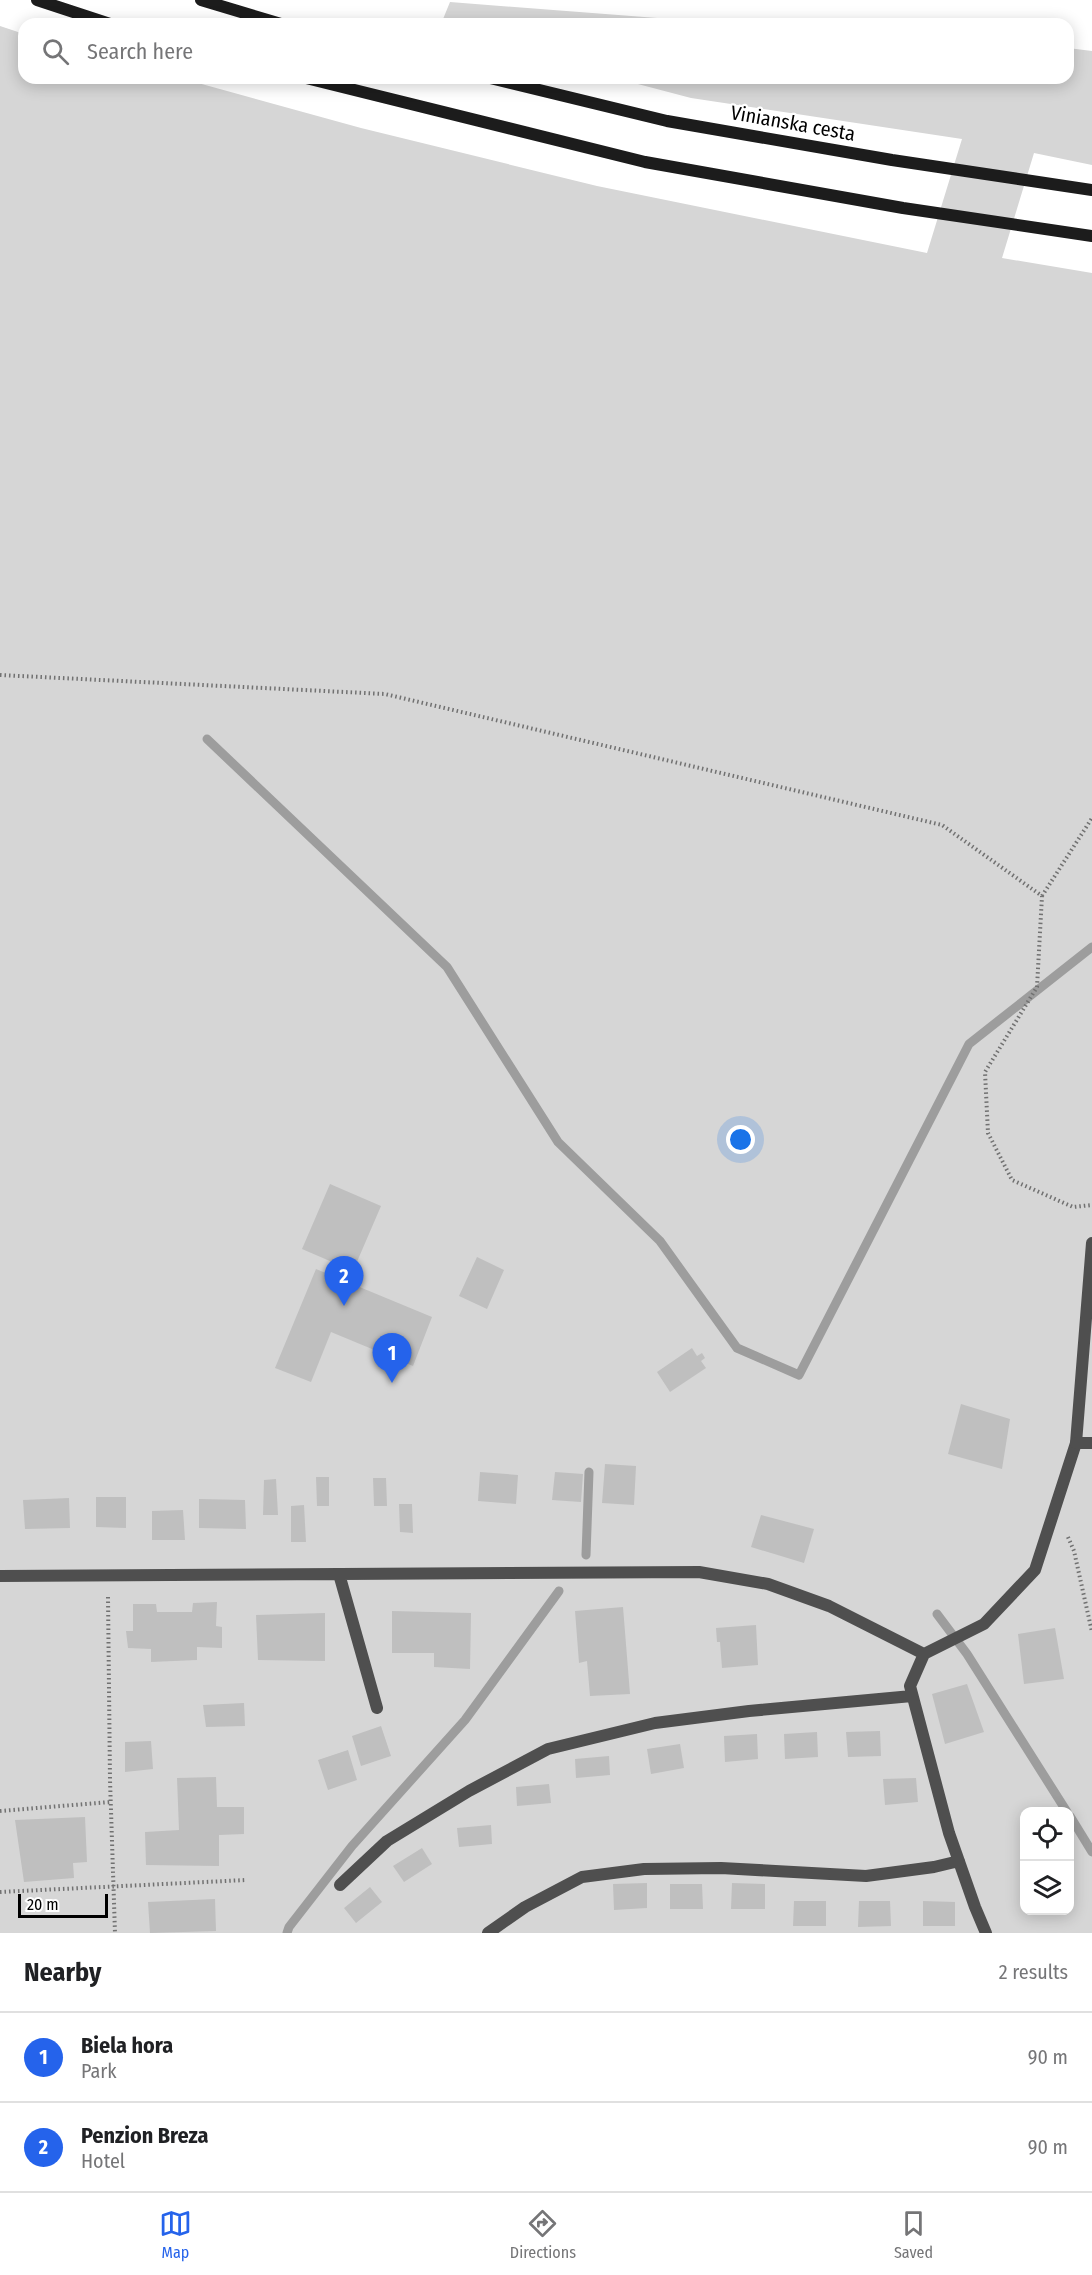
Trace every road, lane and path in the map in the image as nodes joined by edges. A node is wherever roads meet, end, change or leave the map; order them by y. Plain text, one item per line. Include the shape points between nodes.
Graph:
1 (37, 0) edge
2 (201, 0) edge
3 (92, 18) edge
4 (261, 18) edge
5 (330, 84) edge
6 (515, 84) edge
7 (1092, 190) edge
8 (1092, 236) edge
9 (0, 675) edge
10 (1092, 818) edge
11 (1042, 896) junction
12 (1092, 1205) edge
13 (1092, 1243) edge
14 (1076, 1443) junction
15 (1092, 1443) edge
16 (1055, 1509) junction
17 (339, 1574) junction
18 (108, 1575) junction
19 (0, 1576) edge
20 (1092, 1632) edge
21 (928, 1652) junction
22 (912, 1696) junction
23 (377, 1708) dead end
24 (110, 1802) junction
25 (0, 1811) edge
26 (959, 1861) junction
27 (246, 1880) dead end
28 (340, 1885) dead end
29 (112, 1886) junction
30 (0, 1892) edge
31 (115, 1933) edge
32 (488, 1933) edge
33 (986, 1933) edge

1 - 3 main road
2 - 4 main road
5 - 8 main road via 645,162 903,208
6 - 7 main road, Vinianska cesta via 667,121
9 - 11 path via 385,694 942,825
10 - 11 path
11 - 12 path via 1037,987 985,1072 988,1133 1012,1180 1073,1207
13 - 14 street
14 - 15 street
14 - 16 street
16 - 20 path via 1074,1551
16 - 21 street via 1035,1570 984,1624
17 - 18 street
17 - 21 street via 699,1572 768,1584 828,1606
17 - 23 street
18 - 19 street
18 - 24 path
21 - 22 street via 910,1686
22 - 26 street
22 - 28 street via 655,1724 548,1749 387,1841
24 - 25 path
24 - 29 path
26 - 32 street via 866,1876 721,1868 644,1869 582,1877 525,1907
26 - 33 street
27 - 29 path
29 - 30 path
29 - 31 path

